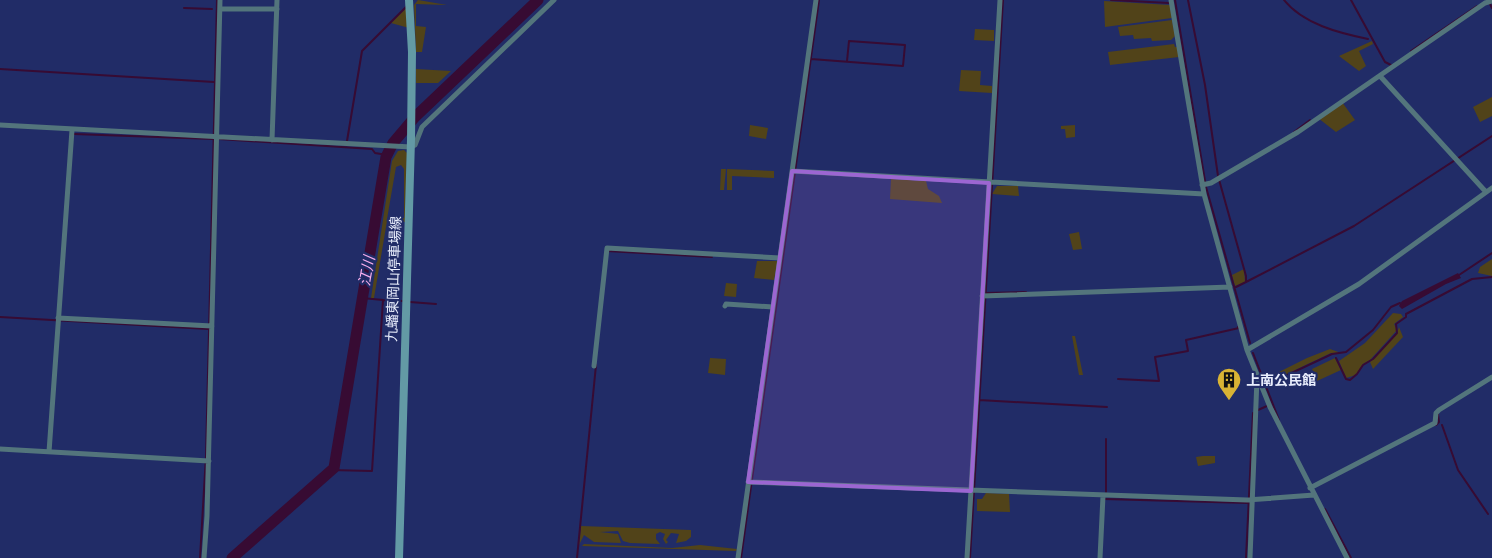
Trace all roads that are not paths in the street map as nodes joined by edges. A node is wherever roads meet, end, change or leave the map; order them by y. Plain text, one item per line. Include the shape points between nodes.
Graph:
1 (220, 0) edge
2 (277, 0) edge
3 (409, 0) edge
4 (554, 0) edge
5 (816, 0) edge
6 (1000, 0) edge
7 (1171, 0) edge
8 (1491, 1) edge
9 (220, 9) junction
10 (275, 9) junction
11 (1380, 76) junction
12 (0, 125) edge
13 (72, 130) junction
14 (214, 137) junction
15 (271, 140) junction
16 (411, 143) junction
17 (794, 171) junction
18 (991, 184) junction
19 (1205, 184) junction
20 (1492, 188) edge
21 (1486, 192) junction
22 (1204, 194) junction
23 (780, 258) junction
24 (1230, 287) junction
25 (984, 296) junction
26 (725, 306) dead end
27 (773, 307) junction
28 (59, 319) junction
29 (210, 326) junction
30 (1247, 350) junction
31 (594, 366) dead end
32 (1257, 376) junction
33 (1492, 377) edge
34 (0, 449) edge
35 (49, 451) junction
36 (206, 461) junction
37 (750, 482) junction
38 (1312, 487) junction
39 (973, 491) junction
40 (1103, 496) junction
41 (1314, 496) junction
42 (1250, 500) junction
43 (204, 558) edge
44 (399, 558) edge
45 (738, 558) edge
46 (967, 558) edge
47 (1100, 558) edge
48 (1250, 558) edge
49 (1348, 558) edge

1 - 9 street
2 - 10 street
3 - 16 main road, 九蟠東岡山停車場線
4 - 16 street via 422,127 415,145
5 - 17 street
6 - 18 street
7 - 19 street
8 - 11 street
9 - 10 street
9 - 14 street
10 - 15 street
11 - 19 street via 1298,132
11 - 21 street
12 - 13 street
13 - 14 street
13 - 28 street
14 - 15 street
14 - 29 street
15 - 16 street via 399,148
16 - 44 main road, 九蟠東岡山停車場線
17 - 18 street
17 - 23 street
18 - 22 street
18 - 25 street
19 - 22 street
20 - 21 street
21 - 30 street via 1359,284
22 - 24 street
23 - 27 street
23 - 31 street via 607,248
24 - 25 street
24 - 30 street
25 - 39 street
26 - 27 street
27 - 37 street
28 - 29 street
28 - 35 street
29 - 36 street
30 - 32 street
32 - 38 street
32 - 42 street
33 - 38 street via 1439,410 1435,423
34 - 35 street
35 - 36 street
36 - 43 street
37 - 39 street
37 - 45 street
38 - 41 street
39 - 40 street
39 - 46 street
40 - 42 street
40 - 47 street
41 - 42 street
41 - 49 street
42 - 48 street

